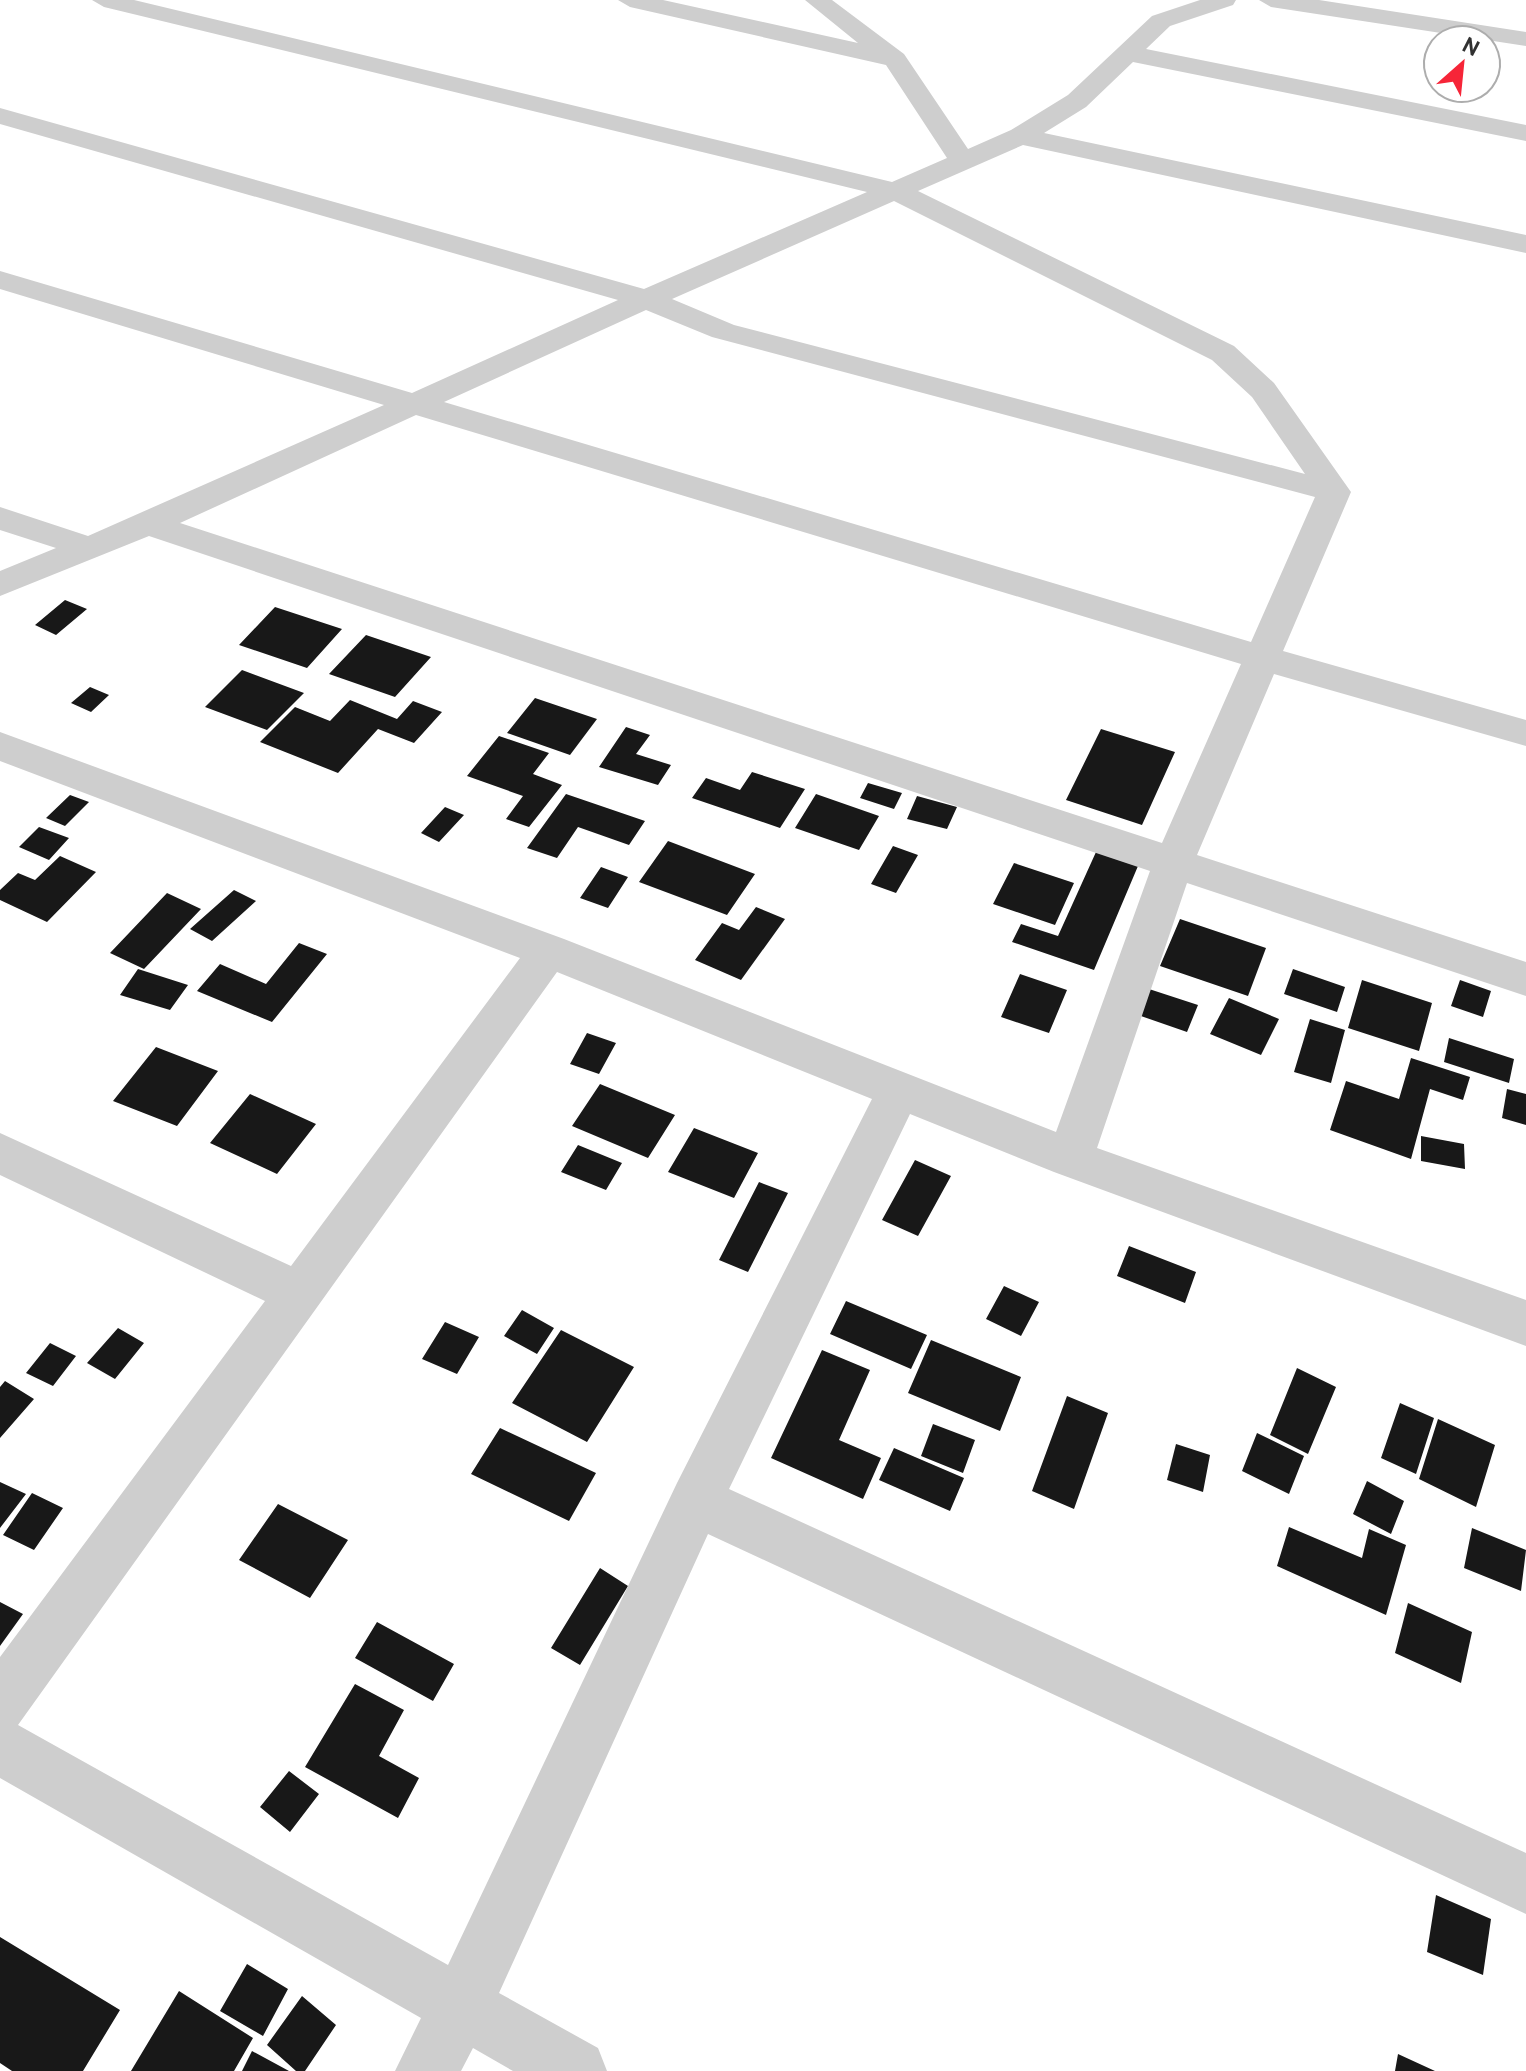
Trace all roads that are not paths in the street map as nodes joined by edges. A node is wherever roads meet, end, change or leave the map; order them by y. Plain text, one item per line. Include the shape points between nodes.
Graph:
1 (104, 0) edge
2 (630, 0) edge
3 (817, 0) edge
4 (1224, 0) edge
5 (1271, 0) edge
6 (1526, 39) edge
7 (1131, 54) junction
8 (895, 59) junction
9 (0, 116) edge
10 (1526, 133) edge
11 (1020, 136) junction
12 (963, 162) junction
13 (896, 191) junction
14 (1526, 244) edge
15 (0, 280) edge
16 (646, 299) junction
17 (416, 403) junction
18 (1334, 492) junction
19 (0, 518) edge
20 (148, 524) junction
21 (87, 547) junction
22 (0, 584) edge
23 (1259, 657) junction
24 (1526, 733) edge
25 (0, 746) edge
26 (1174, 861) junction
27 (549, 951) junction
28 (1526, 979) edge
29 (899, 1089) junction
30 (0, 1153) edge
31 (1070, 1158) junction
32 (299, 1293) junction
33 (1526, 1323) edge
34 (696, 1501) junction
35 (0, 1704) edge
36 (0, 1746) edge
37 (1526, 1884) edge
38 (461, 2006) junction
39 (427, 2071) edge
40 (575, 2071) edge

1 - 13 street
2 - 8 street
3 - 8 street
4 - 7 street via 1161,21
5 - 6 street
7 - 10 street
7 - 11 street via 1077,101
8 - 12 street
9 - 16 street
11 - 12 street
11 - 14 street
12 - 13 street
13 - 16 street
13 - 18 street via 1223,353 1263,390
15 - 17 street
16 - 17 street
16 - 18 street via 723,331
17 - 20 street
17 - 23 street
18 - 23 street
19 - 21 street
20 - 21 street
20 - 26 street
21 - 22 street
23 - 24 street
23 - 26 street
25 - 27 street
26 - 28 street
26 - 31 street
27 - 29 street
27 - 32 street
29 - 31 street
29 - 34 street
30 - 32 street
31 - 33 street
32 - 35 street
34 - 37 street
34 - 38 street
36 - 38 street
38 - 39 street
38 - 40 street

